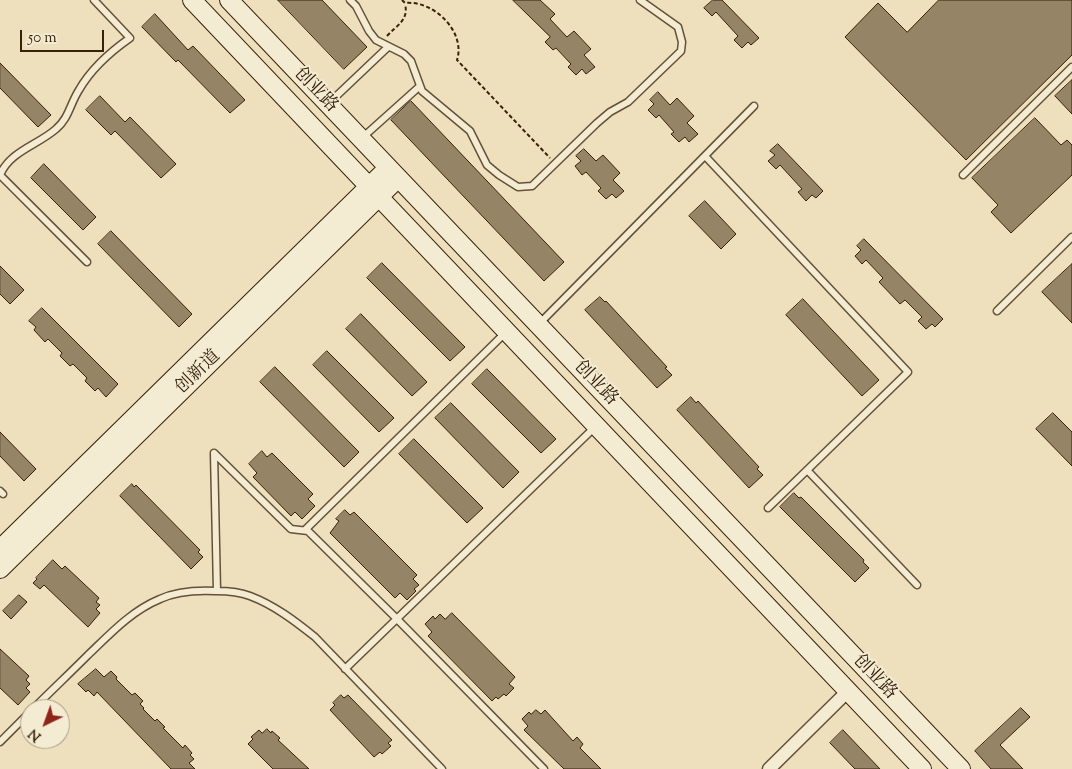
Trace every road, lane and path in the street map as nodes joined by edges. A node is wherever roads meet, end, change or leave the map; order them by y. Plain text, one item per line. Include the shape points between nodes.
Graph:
1 (94, 0) edge
2 (192, 0) edge
3 (229, 0) edge
4 (350, 0) edge
5 (402, 0) edge
6 (640, 0) edge
7 (405, 3) junction
8 (380, 42) junction
9 (388, 46) junction
10 (1072, 67) edge
11 (420, 86) junction
12 (328, 104) junction
13 (754, 106) dead end
14 (361, 139) junction
15 (705, 156) junction
16 (555, 163) junction
17 (393, 173) junction
18 (0, 175) edge
19 (963, 175) dead end
20 (374, 191) junction
21 (1072, 237) edge
22 (87, 262) dead end
23 (997, 311) dead end
24 (538, 325) junction
25 (507, 331) junction
26 (596, 426) junction
27 (807, 470) junction
28 (768, 508) dead end
29 (305, 530) junction
30 (0, 549) edge
31 (0, 569) edge
32 (917, 586) dead end
33 (217, 591) junction
34 (397, 619) junction
35 (345, 669) junction
36 (848, 691) junction
37 (43, 699) edge
38 (20, 722) edge
39 (0, 742) edge
40 (442, 769) edge
41 (544, 769) edge
42 (769, 769) edge
43 (922, 769) edge
44 (960, 769) edge

1 - 18 lane via 130,38 96,67 78,91 64,120 47,136 16,155
2 - 20 main road, 创业路
3 - 12 main road, 创业路
4 - 8 lane via 369,31
5 - 7 path
6 - 16 lane via 678,27 681,51 628,102 610,112
7 - 8 path via 407,12 404,19
7 - 16 path via 422,2 443,17 458,40 460,52 457,60
8 - 9 lane
9 - 11 lane via 411,61
9 - 12 lane
10 - 19 lane
11 - 14 lane
11 - 16 lane via 429,98 470,131 487,165 518,187 532,186
12 - 14 main road, 创业路
13 - 15 lane
14 - 17 main road, 创业路
15 - 24 lane
15 - 27 lane via 908,372
17 - 20 main road, 创新道
17 - 24 main road, 创业路
18 - 22 lane
20 - 25 main road, 创业路
20 - 30 main road, 创新道
20 - 31 main road, 创新道
21 - 23 lane
24 - 44 main road, 创业路
25 - 26 main road, 创业路
25 - 29 lane
26 - 34 lane
26 - 36 main road, 创业路
27 - 28 lane
27 - 32 lane
29 - 33 lane via 291,529 214,453
29 - 34 lane
33 - 35 lane via 249,595 272,606 314,637
33 - 37 lane via 179,592 137,611
34 - 35 lane
34 - 41 lane
35 - 40 lane
36 - 42 street
36 - 43 main road, 创业路
38 - 39 lane

